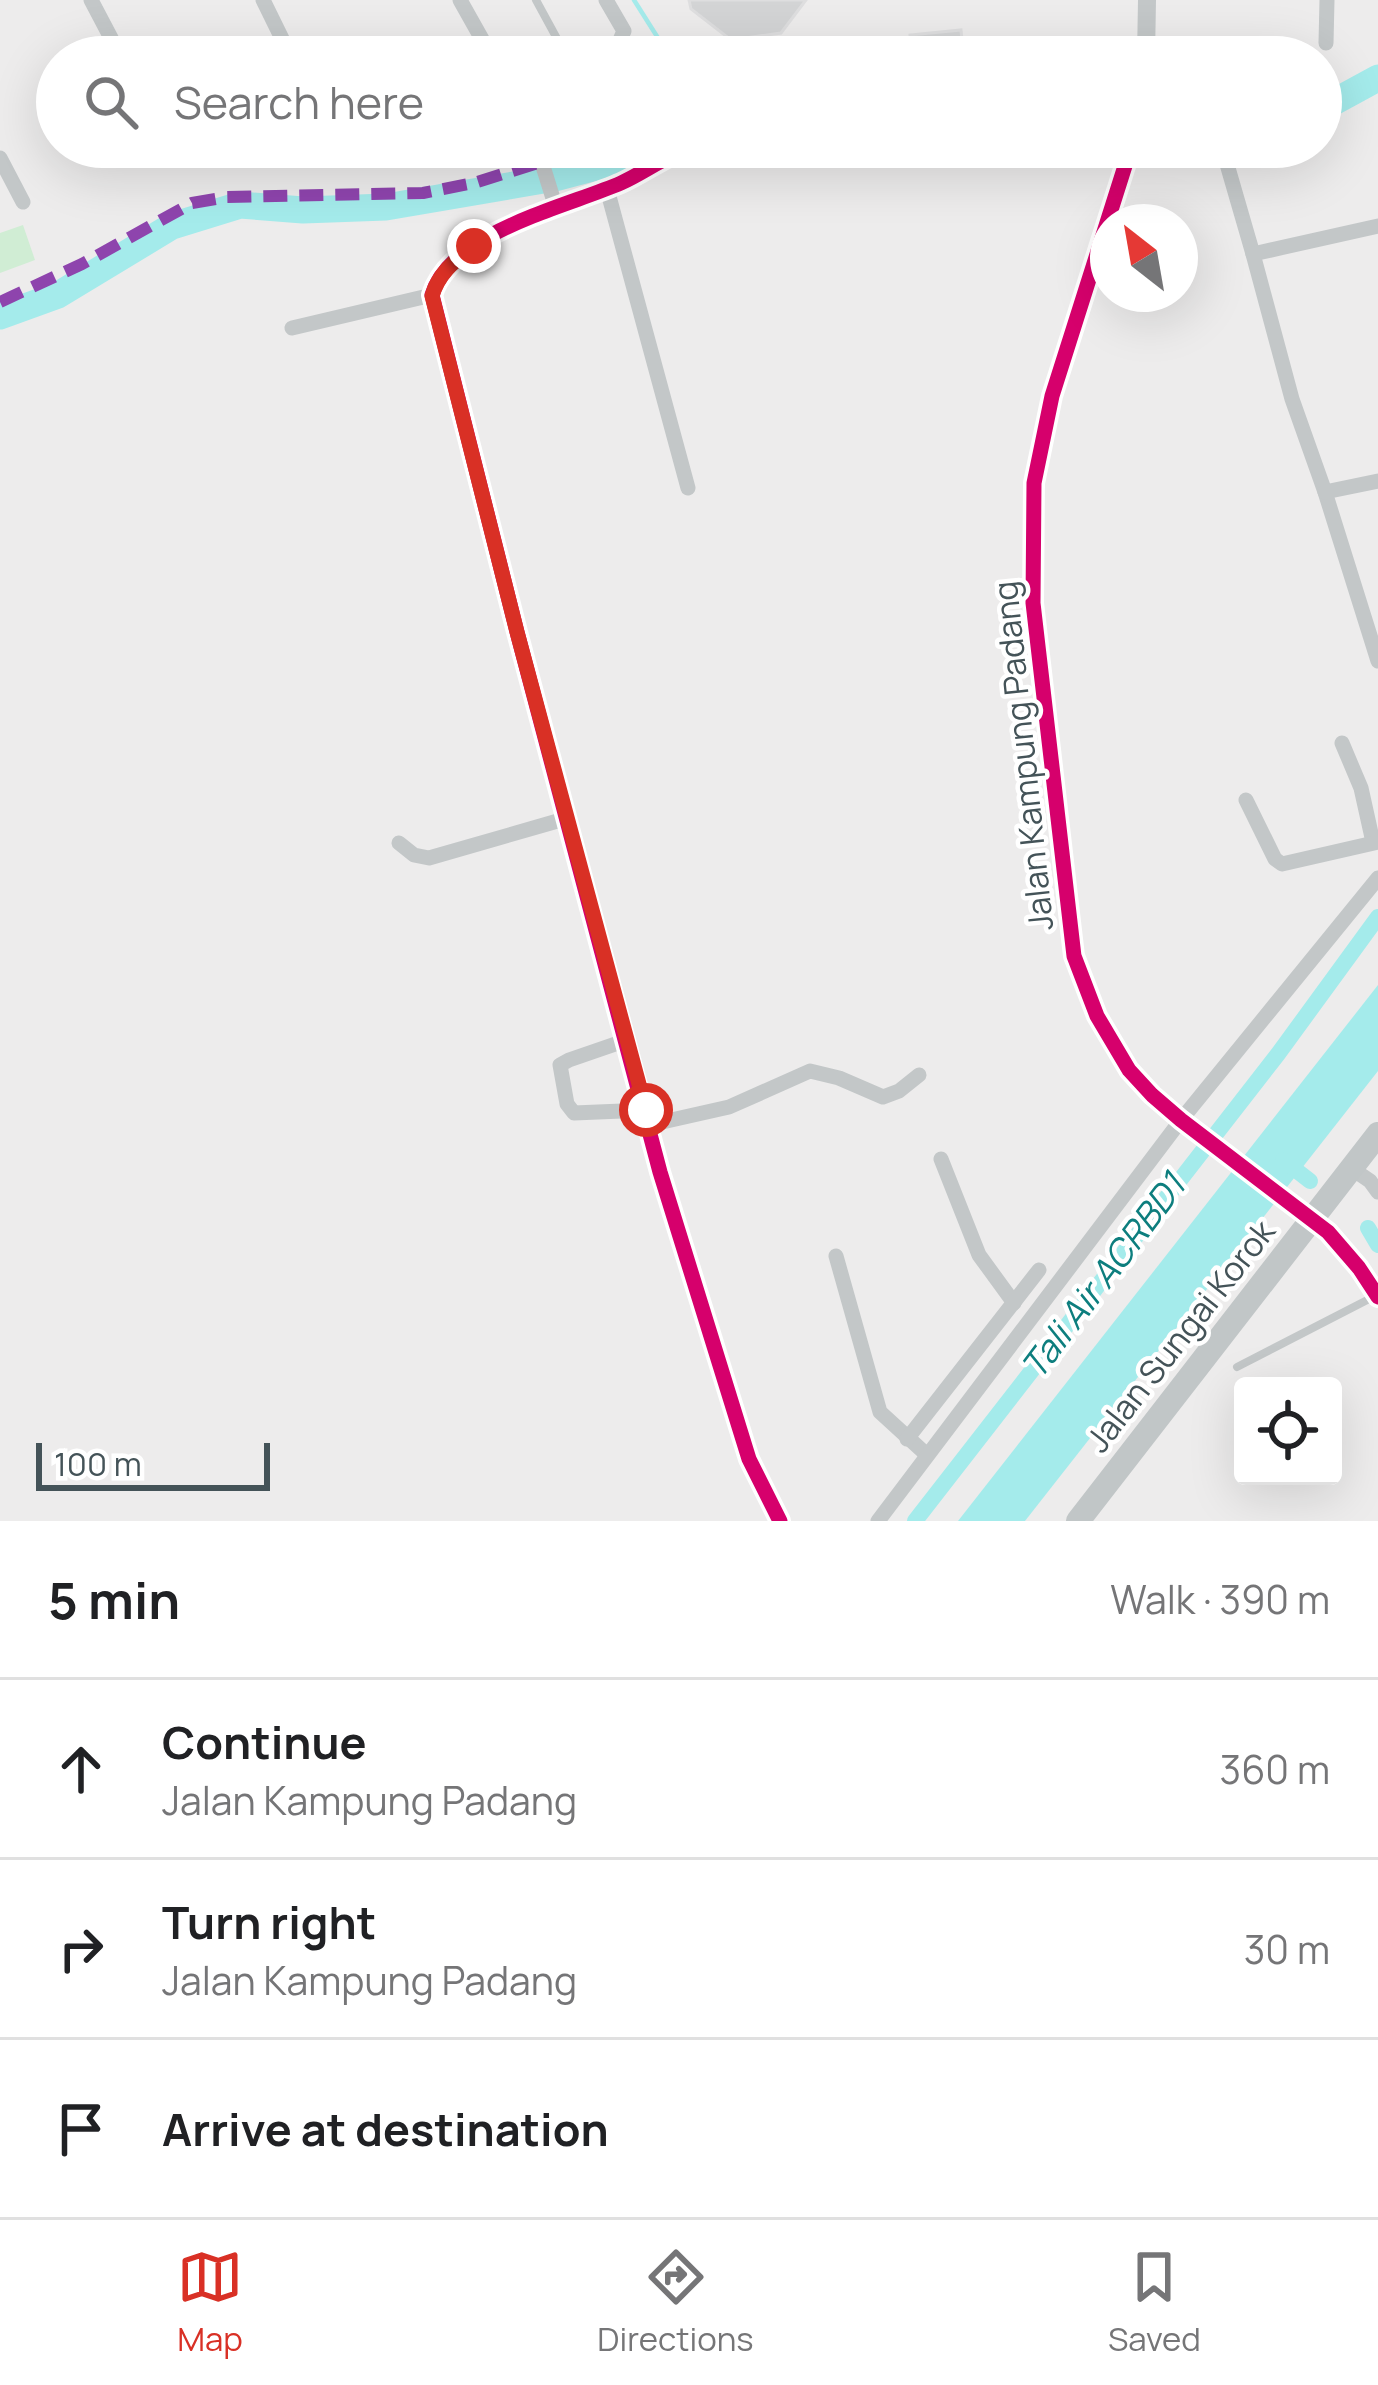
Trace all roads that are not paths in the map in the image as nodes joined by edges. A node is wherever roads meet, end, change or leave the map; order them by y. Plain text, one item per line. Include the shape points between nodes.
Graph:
1 (91, 0) edge
2 (263, 0) edge
3 (460, 0) edge
4 (536, 0) edge
5 (606, 0) edge
6 (1147, 0) edge
7 (1327, 0) edge
8 (110, 36) edge
9 (281, 36) edge
10 (480, 36) edge
11 (556, 36) edge
12 (622, 36) edge
13 (1146, 36) edge
14 (1326, 36) edge
15 (0, 158) edge
16 (544, 168) edge
17 (648, 168) edge
18 (1124, 168) edge
19 (1228, 168) edge
20 (607, 189) junction
21 (23, 202) dead end
22 (554, 202) junction
23 (1378, 226) edge
24 (1253, 254) junction
25 (432, 296) junction
26 (292, 328) dead end
27 (1378, 481) edge
28 (688, 488) dead end
29 (1325, 492) junction
30 (1378, 661) edge
31 (1342, 743) dead end
32 (1246, 800) dead end
33 (568, 818) junction
34 (1376, 842) edge
35 (399, 843) dead end
36 (1378, 878) edge
37 (627, 1040) junction
38 (919, 1075) dead end
39 (647, 1117) junction
40 (1188, 1125) junction
41 (1378, 1134) edge
42 (941, 1159) dead end
43 (1351, 1168) junction
44 (1378, 1192) edge
45 (1304, 1215) junction
46 (836, 1256) dead end
47 (1040, 1270) dead end
48 (1377, 1296) edge
49 (1014, 1304) junction
50 (1237, 1367) dead end
51 (907, 1438) junction
52 (927, 1455) junction
53 (780, 1521) edge
54 (878, 1521) edge
55 (1078, 1521) edge

1 - 8 street
2 - 9 street
3 - 10 street
4 - 11 lane
5 - 12 street
6 - 13 street
7 - 14 street
15 - 21 street
16 - 22 street
17 - 20 street
18 - 40 street, Jalan Kampung Padang via 1047,420 1034,483 1033,603 1074,956 1115,1049
19 - 24 street
20 - 22 street
20 - 28 street
22 - 25 street via 448,266
23 - 24 street
24 - 29 street
25 - 26 street
25 - 33 street
27 - 29 street
29 - 30 street
31 - 34 street
32 - 34 street via 1282,864
33 - 35 street via 429,858
33 - 37 street
36 - 40 street
37 - 39 street
37 - 39 street via 560,1065 567,1104 574,1112
38 - 39 street via 883,1096 810,1071 729,1107
39 - 53 street via 749,1459
40 - 45 street, Jalan Kampung Padang
40 - 52 street
41 - 43 main road, Jalan Sungai Korok
42 - 49 street via 979,1255
43 - 44 street
43 - 45 main road, Jalan Sungai Korok
45 - 48 street via 1342,1247
45 - 55 main road, Jalan Sungai Korok
46 - 51 street via 880,1412
47 - 49 street
48 - 50 lane
49 - 51 street
51 - 52 street
52 - 54 street

